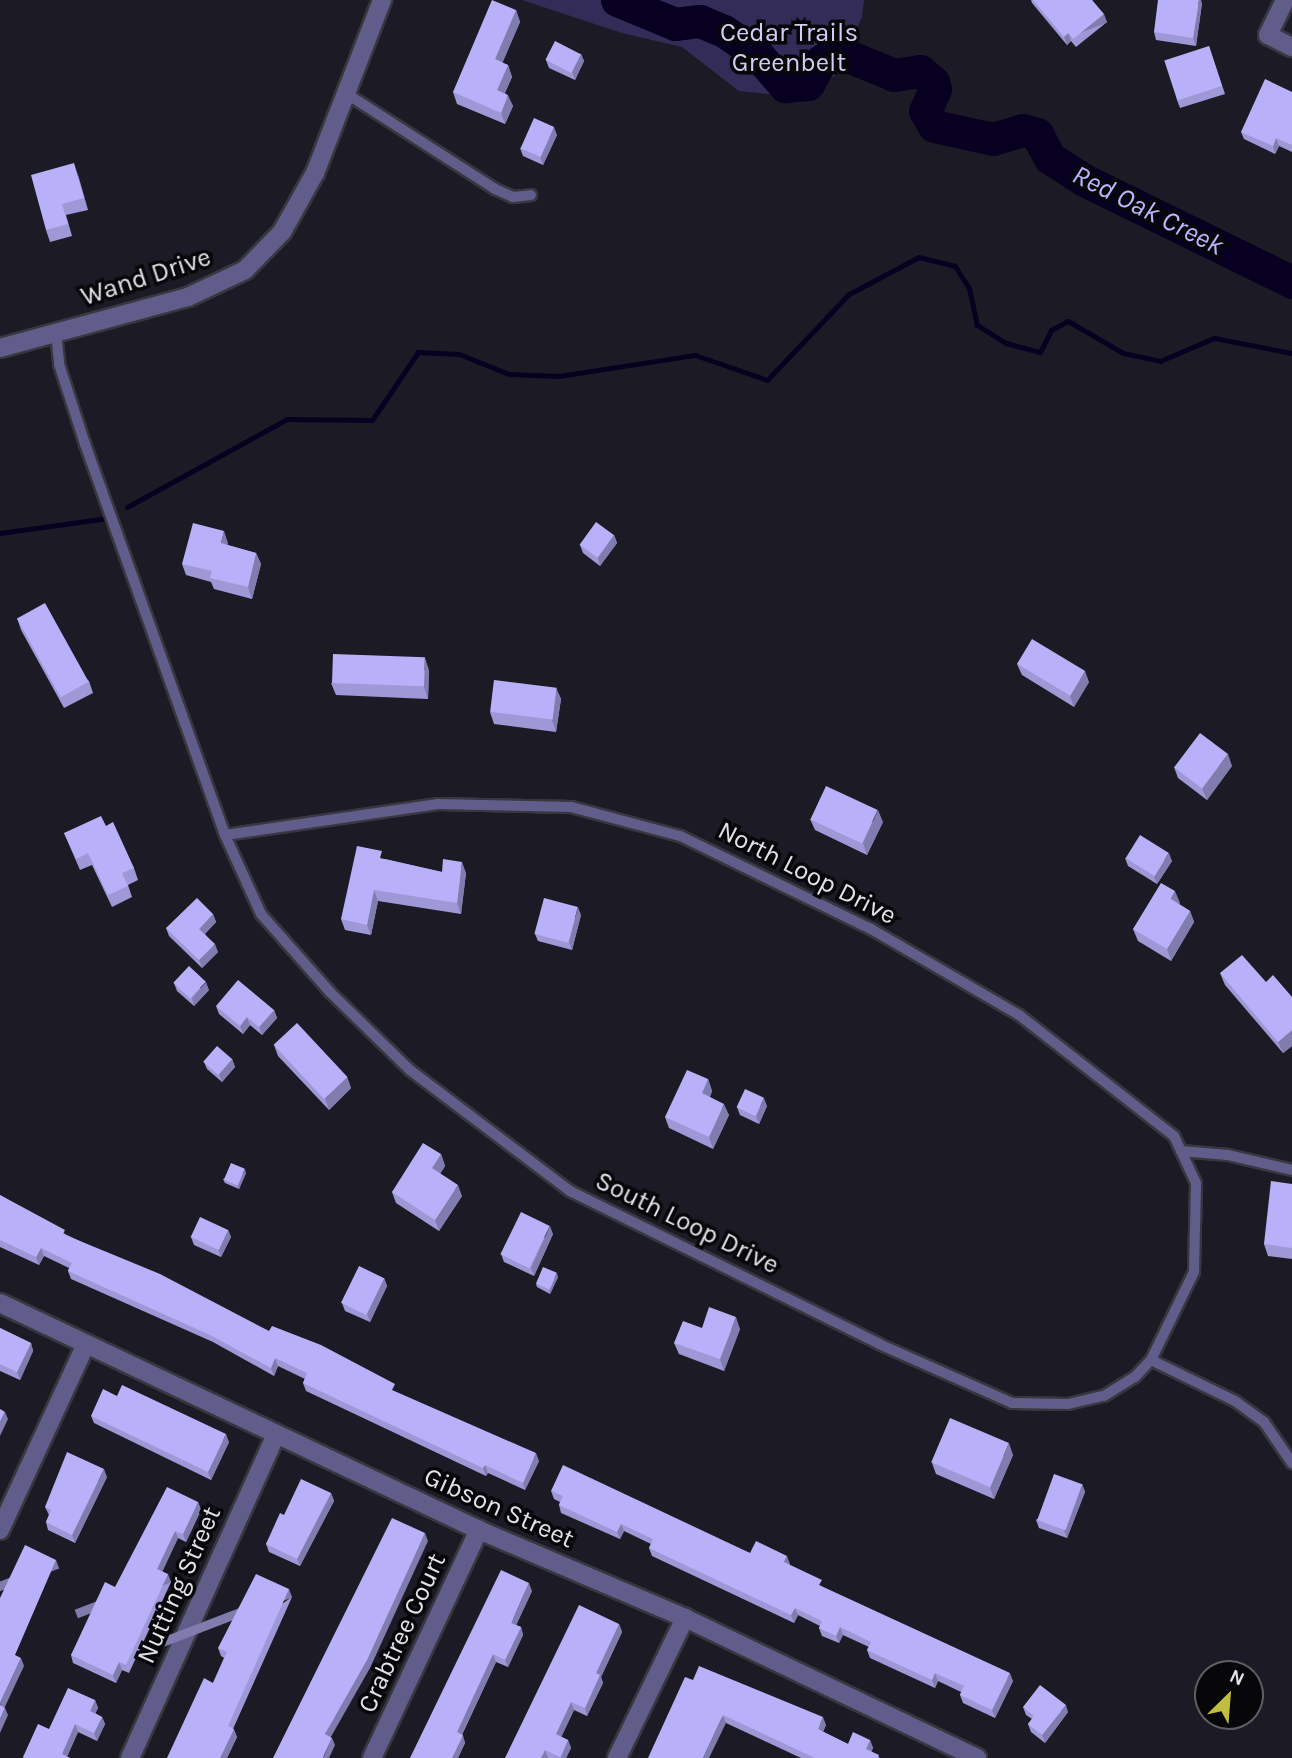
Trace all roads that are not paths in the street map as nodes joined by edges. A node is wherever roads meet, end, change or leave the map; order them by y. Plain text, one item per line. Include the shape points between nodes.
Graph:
1 (382, 0) edge
2 (1285, 0) edge
3 (1292, 47) edge
4 (347, 94) junction
5 (531, 195) dead end
6 (56, 333) junction
7 (0, 348) edge
8 (225, 835) junction
9 (1181, 1150) junction
10 (1292, 1170) edge
11 (1194, 1272) joint
12 (0, 1303) edge
13 (86, 1344) junction
14 (1152, 1360) junction
15 (276, 1434) junction
16 (1292, 1462) edge
17 (0, 1530) edge
18 (480, 1530) junction
19 (685, 1618) junction
20 (130, 1758) edge
21 (372, 1758) edge
22 (617, 1758) edge
23 (977, 1758) edge

1 - 4 street, Wand Drive
2 - 3 street via 1268,35
4 - 5 lane via 495,189 513,197
4 - 6 street, Wand Drive via 315,173 282,232 245,270 188,297
6 - 7 street, Wand Drive
6 - 8 lane, South Loop Drive via 60,364 85,444
8 - 9 lane, North Loop Drive via 438,804 571,807 680,835 871,929 1018,1015 1174,1136
8 - 14 lane, South Loop Drive via 261,914 330,992 410,1070 570,1191 879,1344 1012,1402 1068,1404 1104,1396
9 - 10 lane
9 - 11 lane, North Loop Drive via 1196,1183
11 - 14 lane, South Loop Drive
12 - 13 street, Gibson Street
13 - 15 street, Gibson Street
13 - 17 street
14 - 16 lane via 1235,1401 1264,1422
15 - 18 street, Gibson Street
15 - 20 street, Nutting Street
18 - 19 street, Gibson Street
18 - 21 street, Crabtree Court
19 - 22 street
19 - 23 street, Gibson Street

